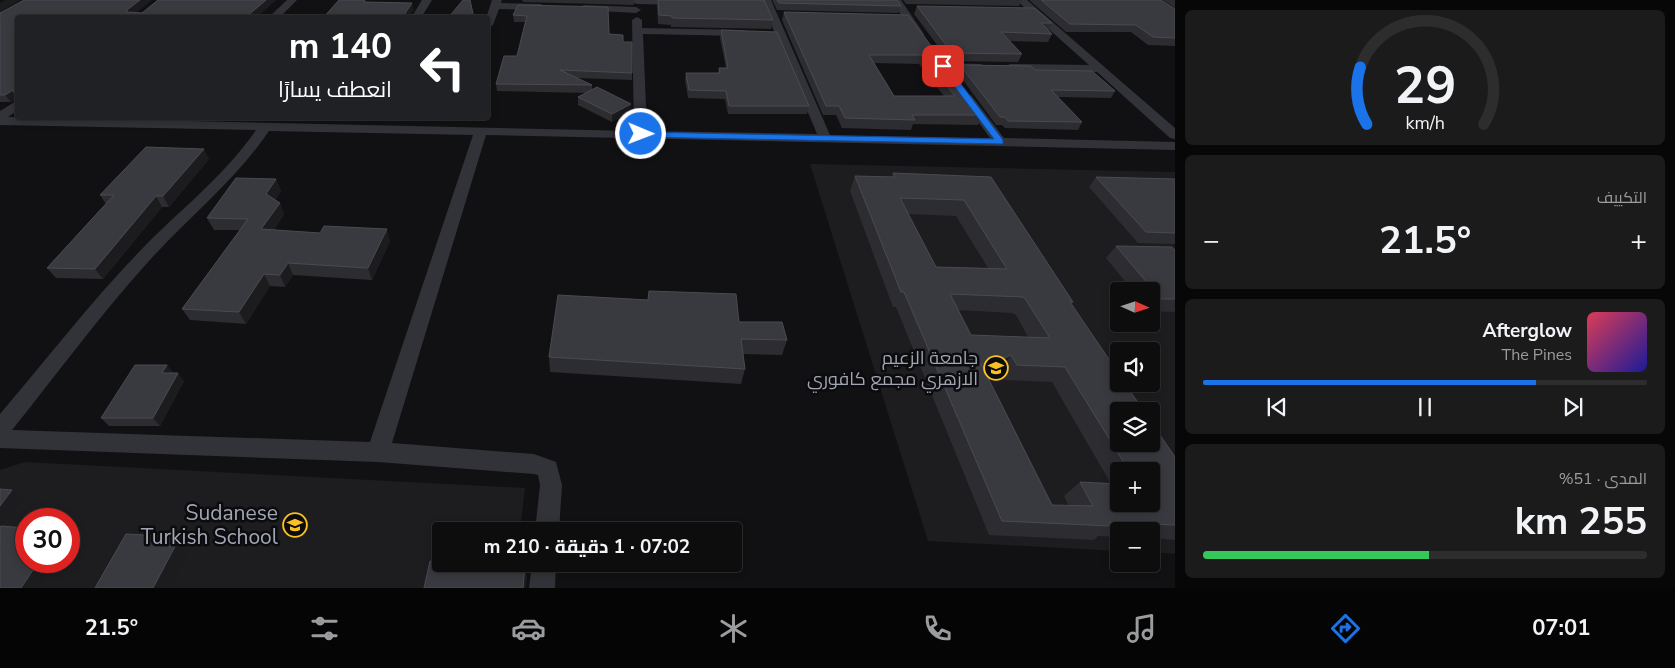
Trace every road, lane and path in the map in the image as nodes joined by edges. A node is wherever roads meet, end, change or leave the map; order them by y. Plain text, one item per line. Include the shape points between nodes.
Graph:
1 (292, 0) edge
2 (427, 0) edge
3 (1021, 0) edge
4 (693, 2) edge
5 (496, 3) edge
6 (636, 4) edge
7 (552, 7) edge
8 (570, 8) edge
9 (770, 8) edge
10 (903, 11) edge
11 (1014, 11) edge
12 (1033, 11) junction
13 (276, 15) edge
14 (418, 15) edge
15 (490, 20) edge
16 (638, 31) junction
17 (752, 33) edge
18 (925, 42) edge
19 (1099, 69) junction
20 (15, 106) edge
21 (0, 117) edge
22 (0, 121) edge
23 (164, 121) edge
24 (349, 123) edge
25 (459, 124) edge
26 (266, 126) junction
27 (481, 131) junction
28 (641, 134) junction
29 (1175, 135) edge
30 (825, 138) junction
31 (1000, 142) junction
32 (1175, 146) edge
33 (0, 429) edge
34 (0, 439) edge
35 (378, 452) junction
36 (548, 522) edge
37 (543, 572) edge
38 (542, 588) edge

1 - 13 street
2 - 14 street
3 - 12 street
4 - 6 street
5 - 7 street
5 - 15 street
6 - 8 street
6 - 16 street
9 - 30 street via 776,34
10 - 18 street
11 - 12 street
12 - 19 street
16 - 17 street
16 - 28 street
19 - 29 street
19 - 31 street via 940,62
20 - 21 street
22 - 23 street
23 - 26 street
24 - 25 street
24 - 26 street
25 - 27 street
26 - 33 street via 236,168 162,237
27 - 28 street
27 - 35 street
28 - 30 street
30 - 31 street
31 - 32 street
34 - 35 street
35 - 36 street via 534,464 548,469 551,485
37 - 38 street

